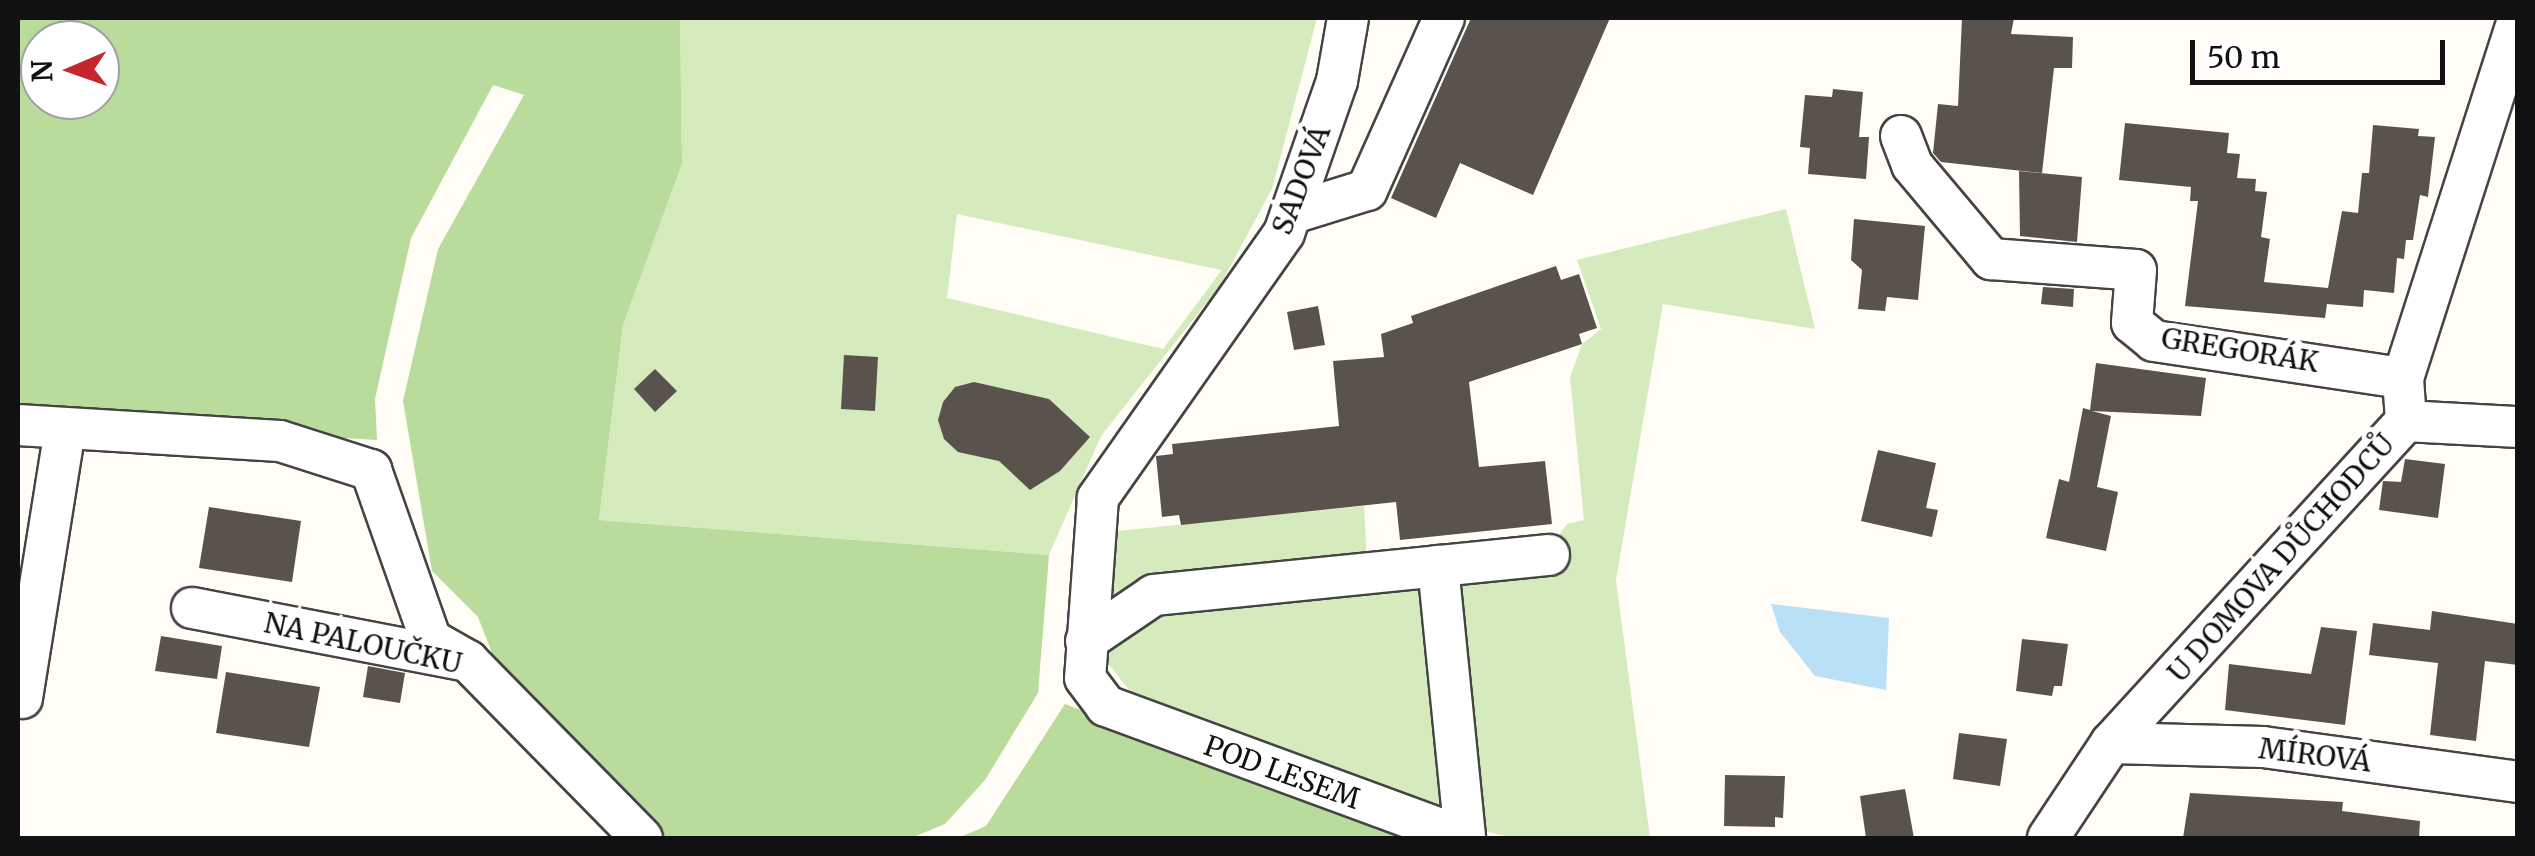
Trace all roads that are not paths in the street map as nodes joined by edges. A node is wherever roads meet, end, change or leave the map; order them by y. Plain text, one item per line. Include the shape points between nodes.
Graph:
1 (1348, 18) edge
2 (1444, 18) edge
3 (2518, 20) edge
4 (1901, 136) dead end
5 (1294, 213) junction
6 (2403, 378) junction
7 (2406, 421) junction
8 (18, 426) edge
9 (2518, 427) edge
10 (65, 429) junction
11 (1549, 556) dead end
12 (1438, 566) junction
13 (192, 608) dead end
14 (1086, 641) junction
15 (468, 662) junction
16 (22, 698) dead end
17 (2111, 743) junction
18 (2518, 782) edge
19 (642, 838) edge
20 (1464, 838) edge
21 (2048, 838) edge

1 - 5 street, SADOVÁ via 1337,81
2 - 5 street via 1368,190
3 - 6 street, U DOMOVA DŮCHODCŮ
4 - 6 street, GREGORÁK via 1912,165 1991,258 2136,270 2132,324 2154,341
5 - 14 street, SADOVÁ via 1098,498
6 - 7 street, U DOMOVA DŮCHODCŮ
7 - 9 street
7 - 17 street, U DOMOVA DŮCHODCŮ
8 - 10 street
10 - 15 street via 280,441 371,470 432,640
10 - 16 street
11 - 12 street
12 - 14 street via 1154,595
12 - 20 street
13 - 15 street, NA PALOUČKU
14 - 20 street, POD LESEM via 1085,678 1092,693 1157,726
15 - 19 street, NA PALOUČKU
17 - 18 street, MÍROVÁ via 2263,746
17 - 21 street, U DOMOVA DŮCHODCŮ

